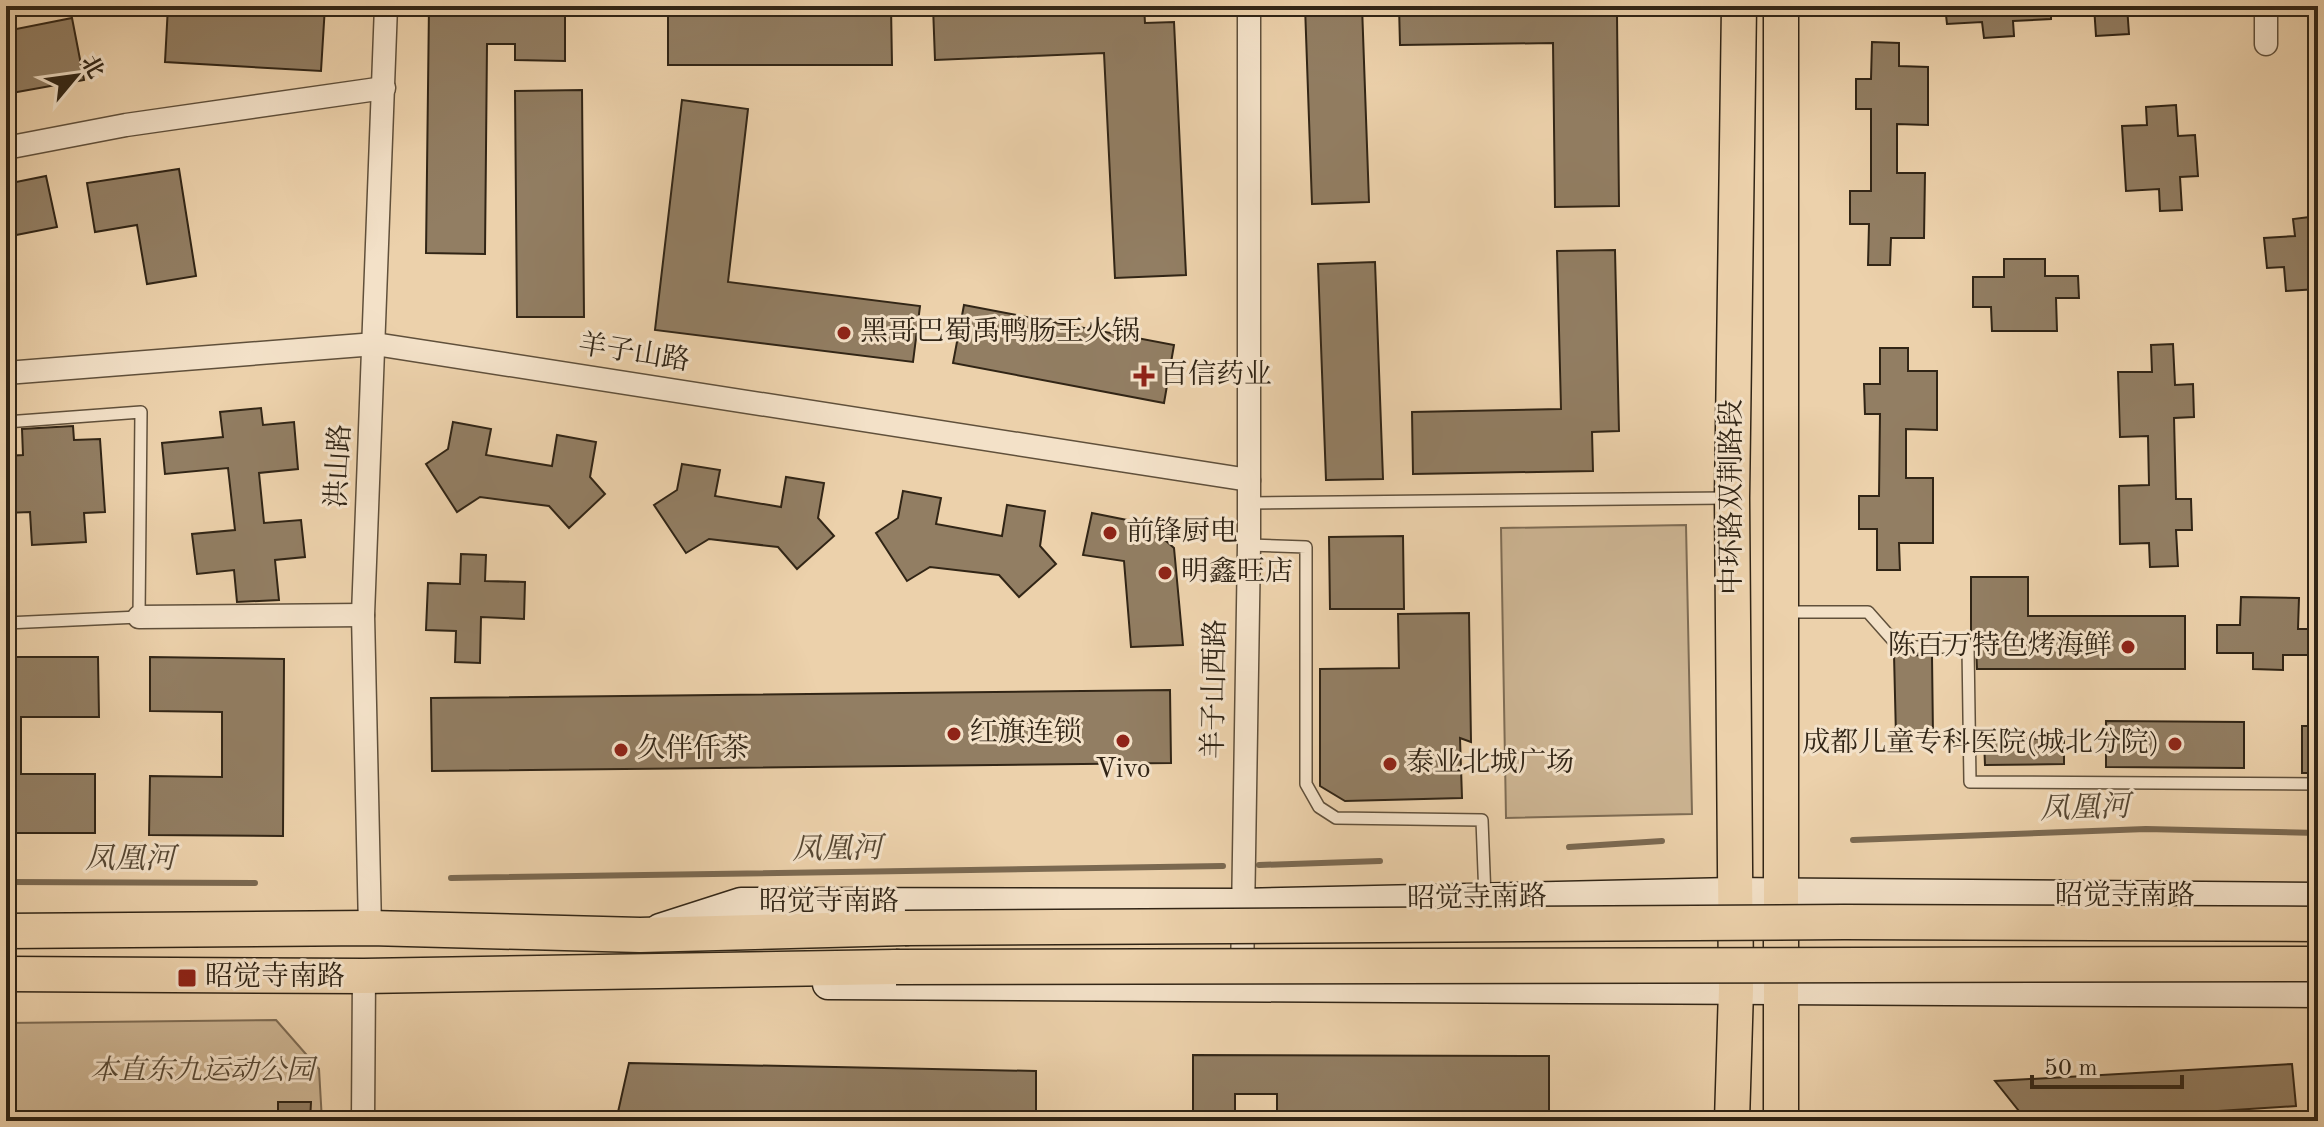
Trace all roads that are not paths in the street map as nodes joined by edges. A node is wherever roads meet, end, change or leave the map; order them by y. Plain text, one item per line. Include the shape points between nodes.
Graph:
1 (386, 6) edge
2 (1249, 6) edge
3 (1739, 6) edge
4 (1781, 6) edge
5 (2266, 6) edge
6 (2266, 44) dead end
7 (384, 88) junction
8 (6, 148) edge
9 (375, 344) junction
10 (6, 373) edge
11 (6, 422) edge
12 (1249, 480) junction
13 (1732, 498) junction
14 (1249, 503) junction
15 (1249, 545) junction
16 (1780, 612) junction
17 (363, 615) junction
18 (139, 617) junction
19 (6, 623) edge
20 (2318, 784) edge
21 (1733, 893) junction
22 (1780, 893) junction
23 (2318, 898) edge
24 (1485, 899) junction
25 (1242, 904) junction
26 (2318, 924) edge
27 (370, 928) junction
28 (6, 931) edge
29 (640, 935) junction
30 (2318, 964) edge
31 (639, 971) junction
32 (6, 974) edge
33 (364, 976) junction
34 (1242, 988) junction
35 (1736, 989) junction
36 (1783, 989) junction
37 (2318, 992) edge
38 (363, 1121) edge
39 (1732, 1121) edge
40 (1781, 1121) edge

1 - 7 street, 洪山路
2 - 12 street, 羊子山西路
3 - 13 main road, 中环路双荆路段
4 - 16 main road, 中环路双荆路段
5 - 6 street
7 - 8 street
7 - 9 street, 洪山路
9 - 10 street, 羊子山路
9 - 12 street, 羊子山路
9 - 17 street, 洪山路
11 - 18 lane via 141,412
12 - 14 street, 羊子山西路
13 - 14 lane
13 - 21 main road, 中环路双荆路段
14 - 15 street, 羊子山西路
15 - 24 lane via 1306,547 1306,784 1319,807 1336,818 1482,820
15 - 25 street, 羊子山西路
16 - 20 lane via 1868,612 1899,647 1968,647 1970,782
16 - 22 main road, 中环路双荆路段
17 - 18 street
17 - 27 street, 洪山路
18 - 19 lane
21 - 22 street, 昭觉寺南路
21 - 24 street, 昭觉寺南路
21 - 35 main road, 中环路双荆路段
22 - 23 street, 昭觉寺南路
22 - 36 main road, 中环路双荆路段
24 - 25 street, 昭觉寺南路
25 - 29 street, 昭觉寺南路 via 741,903
25 - 34 street, 羊子山西路
26 - 29 main road, 昭觉寺南路, bridge via 905,928
27 - 28 main road, 昭觉寺南路
27 - 29 main road, 昭觉寺南路
30 - 31 main road, bridge
31 - 33 main road
31 - 34 street via 737,983
32 - 33 main road
33 - 38 street
34 - 35 street
35 - 36 street
35 - 39 main road, 中环路双荆路段
36 - 37 street
36 - 40 main road, 中环路双荆路段

